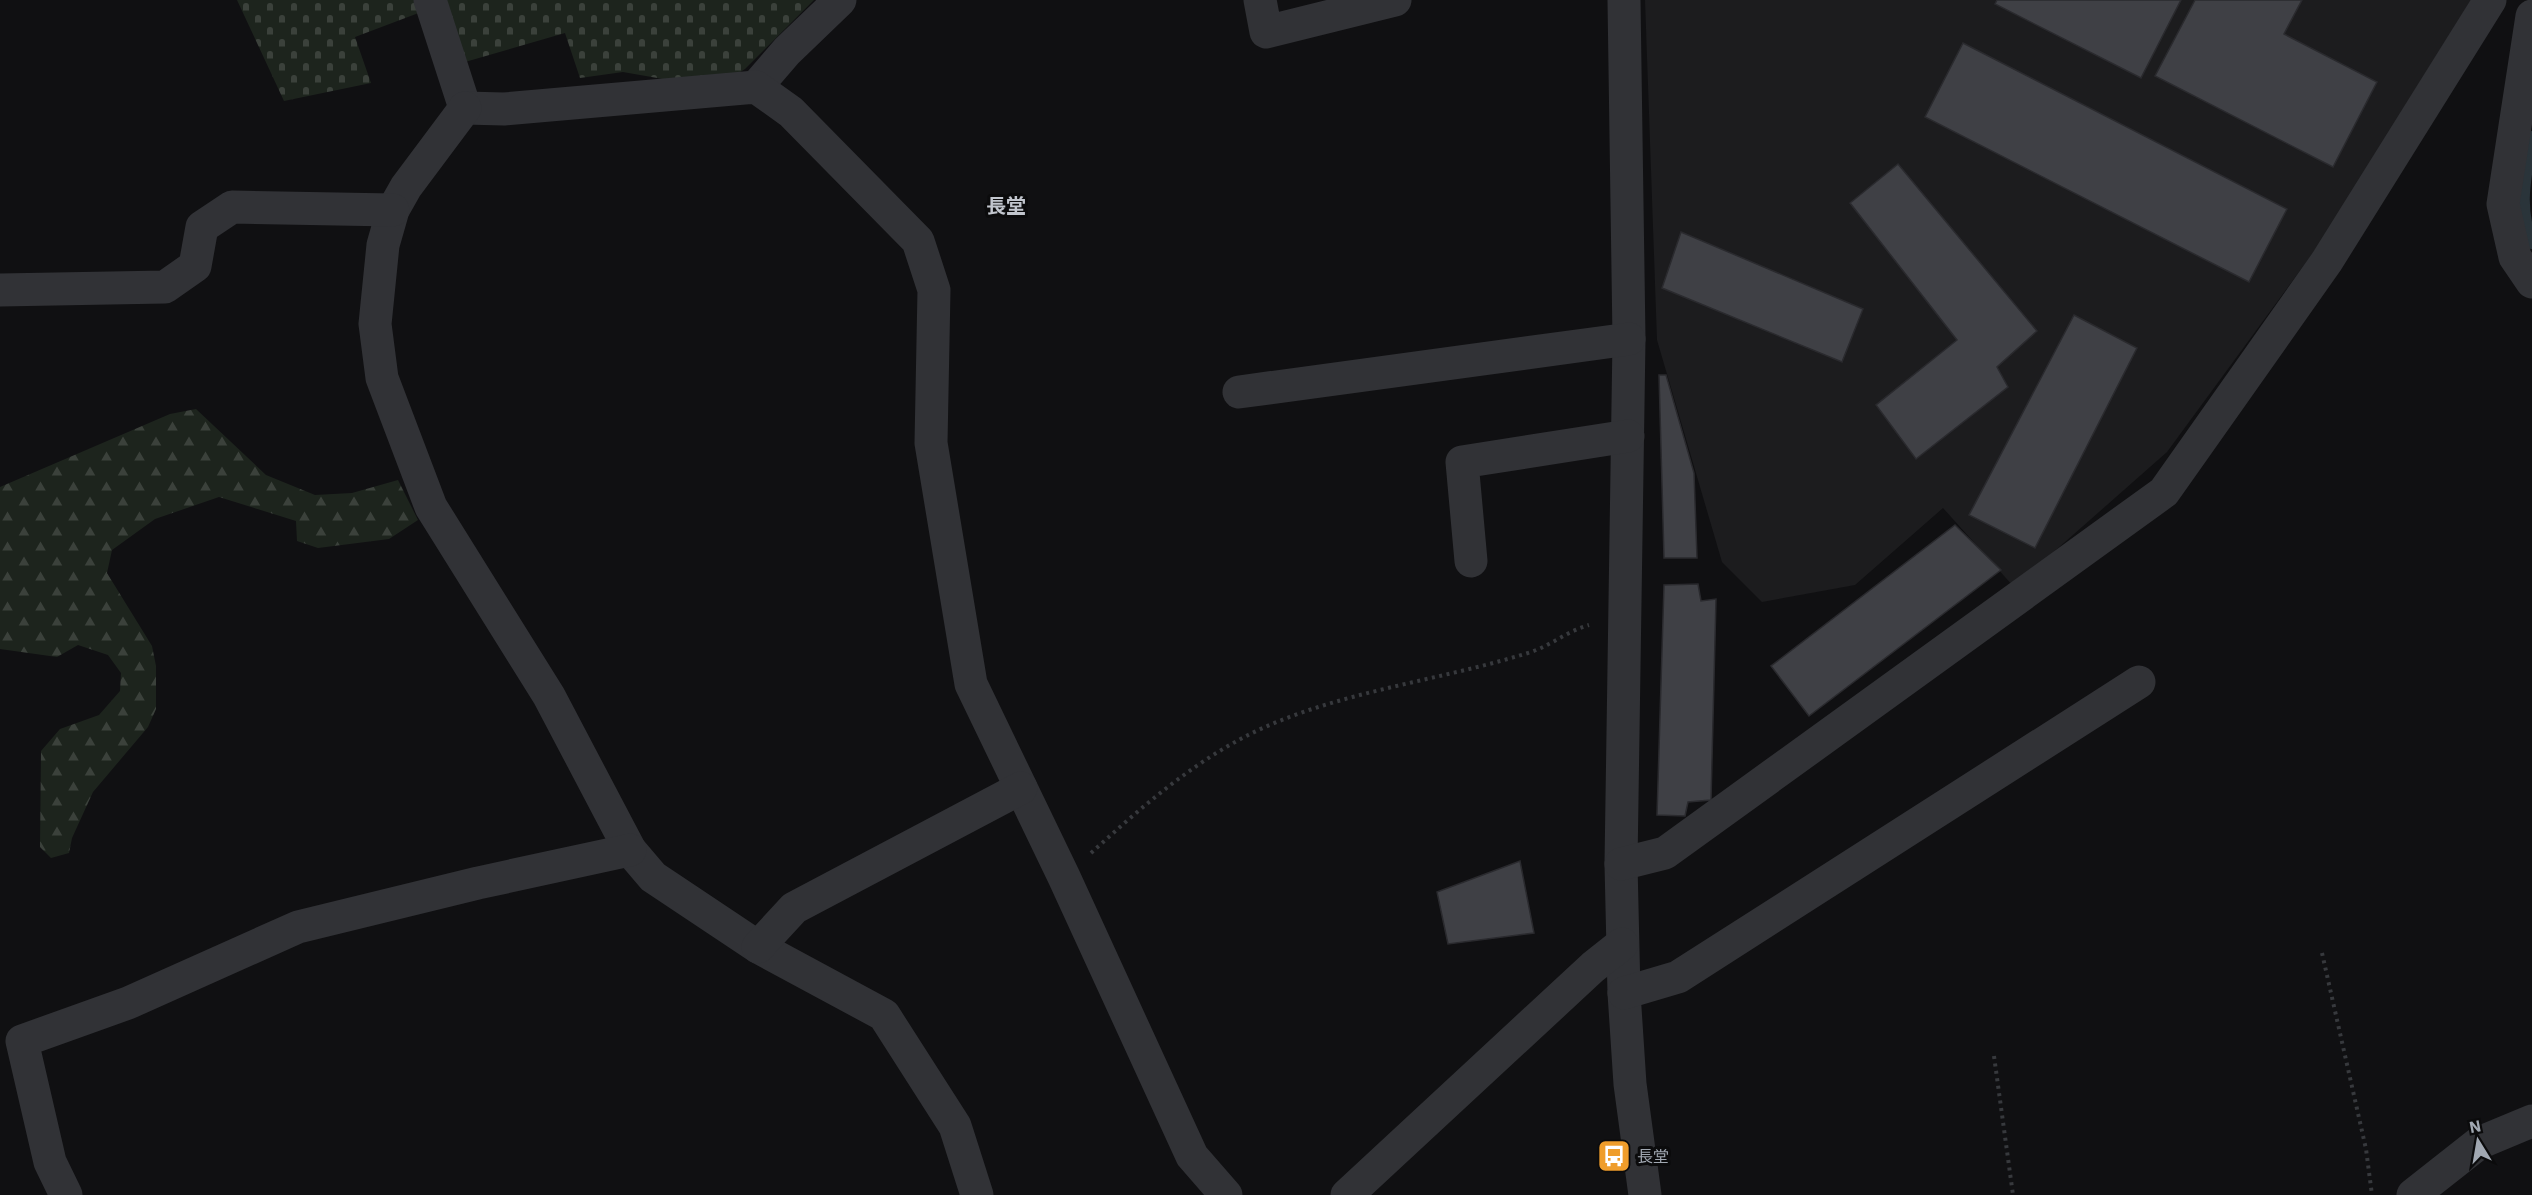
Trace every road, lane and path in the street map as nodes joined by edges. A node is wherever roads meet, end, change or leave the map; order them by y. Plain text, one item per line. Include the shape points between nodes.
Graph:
1 (430, 0) edge
2 (840, 0) edge
3 (1260, 0) edge
4 (1395, 0) edge
5 (1624, 0) edge
6 (2490, 0) edge
7 (2532, 16) edge
8 (756, 87) junction
9 (465, 108) junction
10 (393, 210) junction
11 (2532, 282) edge
12 (0, 290) edge
13 (1629, 339) junction
14 (1239, 392) dead end
15 (1628, 436) junction
16 (1471, 561) dead end
17 (1626, 615) junction
18 (2139, 682) dead end
19 (1021, 788) junction
20 (630, 850) junction
21 (1621, 864) junction
22 (1064, 877) junction
23 (1622, 944) junction
24 (758, 947) junction
25 (2322, 953) dead end
26 (1624, 993) junction
27 (1994, 1056) dead end
28 (2532, 1121) edge
29 (66, 1195) edge
30 (977, 1195) edge
31 (1226, 1195) edge
32 (1347, 1195) edge
33 (1645, 1195) edge
34 (2013, 1195) edge
35 (2372, 1195) edge
36 (2413, 1195) edge

1 - 9 street
2 - 8 street
3 - 4 street via 1266,32
5 - 13 street
6 - 21 street via 2327,261 2163,492 1665,853
7 - 11 street via 2503,204 2515,257
8 - 9 street via 504,109
8 - 19 street via 791,112 918,241 934,290 931,443 971,684
9 - 10 street
10 - 12 street via 231,207 202,227 195,266 165,287
10 - 20 street via 383,245 375,324 382,378 431,507 549,696
13 - 14 street
13 - 15 street
15 - 16 street via 1462,462
15 - 17 street
17 - 21 street
17 - 22 path via 1578,628 1533,651 1319,706 1271,724 1222,749 1151,799
18 - 26 street via 1678,977
19 - 22 street
19 - 24 street via 794,908
20 - 24 street via 653,877
20 - 29 street via 298,927 128,1002 22,1041 50,1162
21 - 23 street
22 - 31 street via 1192,1156
23 - 26 street
23 - 32 street
24 - 30 street via 884,1015 955,1126
25 - 35 path via 2366,1149
26 - 33 street via 1630,1084
27 - 34 path
28 - 36 street via 2479,1143

